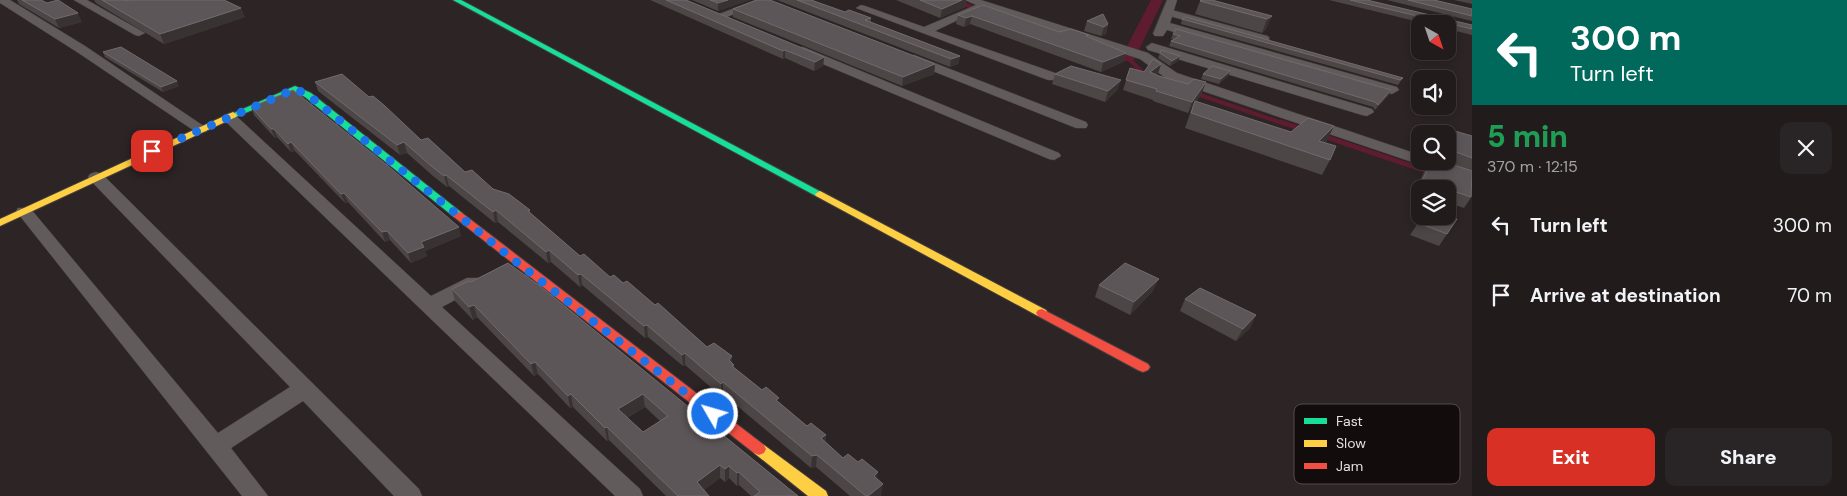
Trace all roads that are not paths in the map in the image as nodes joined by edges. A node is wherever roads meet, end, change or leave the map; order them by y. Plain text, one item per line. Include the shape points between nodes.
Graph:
1 (2, 0) edge
2 (79, 0) edge
3 (456, 0) edge
4 (764, 0) edge
5 (1172, 0) edge
6 (978, 5) edge
7 (782, 8) edge
8 (861, 8) dead end
9 (704, 10) edge
10 (720, 16) junction
11 (1166, 19) junction
12 (738, 24) edge
13 (926, 30) junction
14 (139, 33) dead end
15 (1266, 39) edge
16 (792, 47) edge
17 (1144, 52) junction
18 (900, 54) edge
19 (1053, 77) edge
20 (1392, 90) edge
21 (1367, 112) dead end
22 (229, 117) junction
23 (1081, 125) dead end
24 (200, 129) junction
25 (1054, 156) dead end
26 (1411, 157) edge
27 (96, 177) junction
28 (24, 211) junction
29 (0, 222) edge
30 (514, 260) junction
31 (430, 306) junction
32 (1143, 366) dead end
33 (304, 389) junction
34 (215, 447) junction
35 (256, 496) edge
36 (410, 496) edge
37 (630, 496) edge
38 (820, 496) edge

1 - 24 street
2 - 14 street
3 - 32 street
4 - 7 street
4 - 10 street
5 - 11 street
6 - 13 street
6 - 17 street via 1120,48
8 - 13 street
9 - 10 street
10 - 12 street
11 - 15 lane
11 - 17 street
11 - 20 street
13 - 19 street
16 - 25 street
17 - 21 street
17 - 26 street via 1172,76
18 - 23 street
22 - 24 street
22 - 30 street via 295,89 308,95
22 - 31 street
24 - 27 street
27 - 28 street
27 - 33 street
28 - 29 street
28 - 34 street
30 - 31 street
30 - 38 street
31 - 37 street
33 - 34 street
33 - 36 street
34 - 35 street

